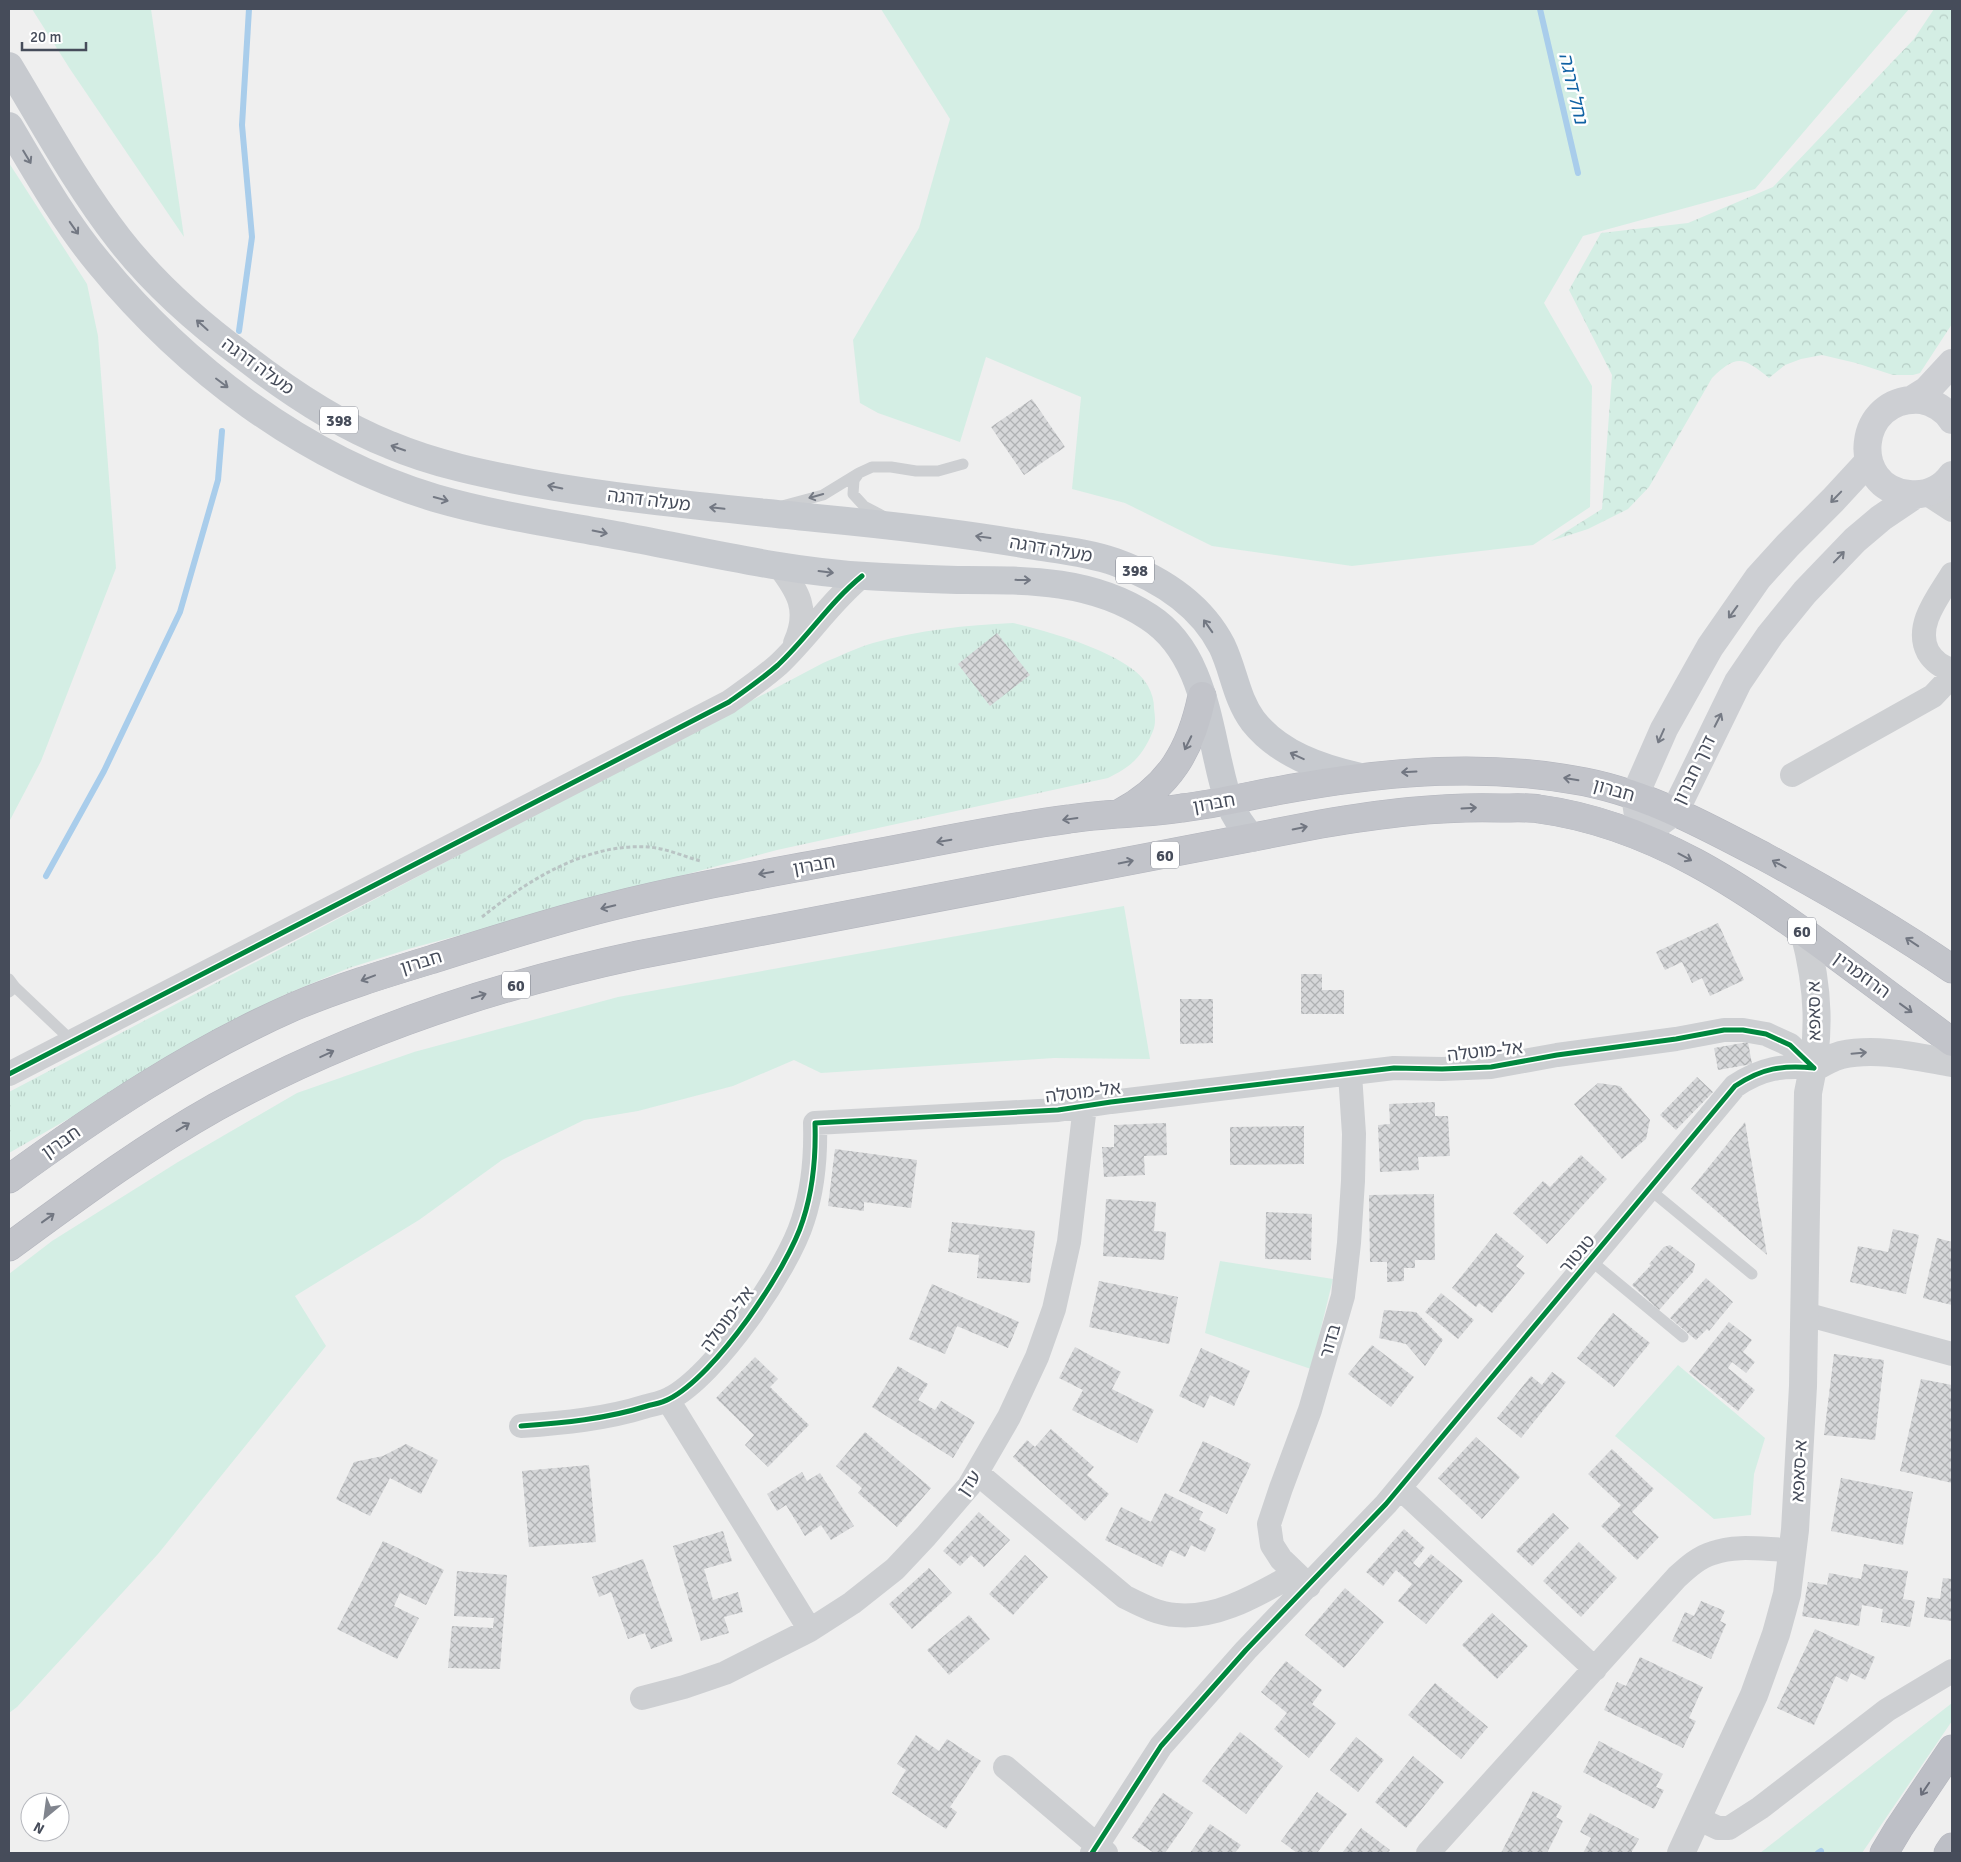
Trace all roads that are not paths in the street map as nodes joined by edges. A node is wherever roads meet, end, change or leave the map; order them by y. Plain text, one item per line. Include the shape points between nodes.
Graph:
1 (9, 66) edge
2 (9, 126) edge
3 (1952, 363) edge
4 (1911, 400) junction
5 (1952, 420) edge
6 (1868, 461) junction
7 (963, 464) dead end
8 (859, 473) junction
9 (1952, 475) edge
10 (1921, 494) junction
11 (1952, 510) edge
12 (758, 512) junction
13 (918, 528) junction
14 (778, 565) junction
15 (1952, 574) edge
16 (862, 576) junction
17 (793, 649) junction
18 (1952, 670) edge
19 (1202, 696) junction
20 (1792, 775) dead end
21 (1360, 777) junction
22 (1635, 795) junction
23 (1228, 801) junction
24 (1675, 811) junction
25 (1118, 814) junction
26 (1641, 836) junction
27 (1252, 838) junction
28 (1804, 932) junction
29 (1952, 969) edge
30 (11, 986) edge
31 (72, 1041) junction
32 (1952, 1042) edge
33 (1952, 1063) edge
34 (1814, 1068) junction
35 (9, 1074) edge
36 (1350, 1074) junction
37 (1085, 1106) junction
38 (9, 1179) edge
39 (1649, 1189) junction
40 (9, 1247) edge
41 (1590, 1260) junction
42 (1752, 1274) dead end
43 (1804, 1314) junction
44 (1683, 1337) dead end
45 (1952, 1354) edge
46 (668, 1400) junction
47 (520, 1426) dead end
48 (977, 1472) junction
49 (1393, 1496) junction
50 (1792, 1550) junction
51 (1302, 1580) junction
52 (810, 1630) junction
53 (1595, 1669) junction
54 (1952, 1671) edge
55 (642, 1698) dead end
56 (1952, 1749) edge
57 (1005, 1767) dead end
58 (1697, 1818) junction
59 (1952, 1847) edge
60 (1099, 1850) edge
61 (1428, 1853) edge
62 (1681, 1853) edge
63 (1884, 1853) edge
64 (1948, 1853) edge

12 -> 1 main road, מעלה דרגה / 398 via 577,491 469,470 387,444 324,413 208,330 163,288 119,239 77,180
2 -> 14 main road, מעלה דרגה / 398 via 46,188 98,262 152,323 216,378 275,422 328,455 382,479 490,512
3 - 4 main road via 1927,390
4 - 5 main road via 1939,407
4 - 6 main road via 1891,405 1873,423 1866,448
6 - 10 main road via 1873,472 1886,485 1903,493
6 -> 22 main road via 1788,544 1731,614 1683,692
7 - 8 lane via 938,471 872,467
8 -> 12 lane via 823,495
8 - 13 lane via 854,480 853,494 864,506 879,515
9 - 10 main road, דרך חברון via 1938,488
10 - 11 street
24 -> 10 main road, דרך חברון via 1738,682 1770,635 1805,592 1855,540 1881,518
12 - 13 main road, מעלה דרגה / 398
21 -> 13 main road, מעלה דרגה / 398 via 1303,758 1272,740 1245,709 1221,645 1204,620 1183,597 1146,574 1110,560
14 -> 16 main road, מעלה דרגה / 398
14 - 17 street via 801,601 801,632
15 - 18 street via 1930,611 1924,635 1932,658 1942,667
16 - 17 street
16 -> 19 main road, מעלה דרגה / 398 via 1042,581 1089,589 1131,605 1155,620 1178,643 1190,662
17 - 31 street via 762,678 729,702
18 - 20 street via 1950,678 1933,696
19 - 23 main road, מעלה דרגה / 398
19 -> 25 highway via 1190,740 1172,770 1148,796
22 -> 21 highway, חברון via 1576,780 1532,774 1467,770
21 - 23 highway, חברון
22 - 24 highway, חברון
22 - 26 main road
23 - 25 highway, חברון via 1174,810
23 - 27 main road, מעלה דרגה
24 - 26 main road, דרך חברון
29 -> 24 highway via 1857,908
25 -> 38 highway, חברון via 1070,818 756,875 613,906 514,932 374,976 292,1008 147,1084
27 -> 26 highway, חברון / 60 via 1368,816 1474,807 1537,809 1577,816
26 -> 28 highway, הרוזמרין / 60 via 1693,861
40 -> 27 highway, חברון / 60 via 79,1195 216,1107 337,1049 461,1002 581,967 638,955
28 -> 32 highway, הרוזמרין / 60
28 - 34 street, א סאפא via 1817,992
30 - 31 lane
31 - 35 street
34 -> 33 street, א סאפא via 1834,1058 1858,1052
34 - 36 street, אל-מוטלה via 1790,1045 1766,1034 1724,1030 1491,1067 1394,1068
34 - 39 street, טנטור via 1776,1068 1750,1076 1736,1086
34 - 43 street, א-סאפא via 1808,1093
36 - 37 street, אל-מוטלה
36 - 51 street, בדור via 1353,1181 1343,1296 1310,1410 1269,1524 1272,1544 1281,1559
37 - 46 street, אל-מוטלה via 815,1123 811,1189 803,1222 775,1276 722,1351 686,1389
37 - 48 street, עדן via 1069,1242 1054,1309 1037,1357 1009,1417
39 - 41 street, טנטור
39 - 42 lane
41 - 44 lane
41 - 49 street, טנטור
43 - 45 street
43 - 50 street, א-סאפא via 1803,1386
46 - 47 street, אל-מוטלה via 573,1422
46 - 52 street
48 - 51 street via 1125,1597 1150,1609 1195,1616 1239,1604
48 - 52 street, עדן via 969,1486 895,1569
49 - 51 street, טנטור
49 - 53 street
50 - 53 street via 1734,1549 1713,1552 1692,1563
50 - 58 street, א-סאפא via 1787,1594 1776,1634 1754,1696
51 - 60 street, טנטור via 1246,1650 1161,1746
52 - 55 street, עדן via 725,1673
53 - 61 street
54 - 58 street via 1887,1710 1760,1808 1729,1828 1718,1828
56 -> 63 highway
57 - 60 street
58 - 62 street, א-סאפא
59 - 64 highway

